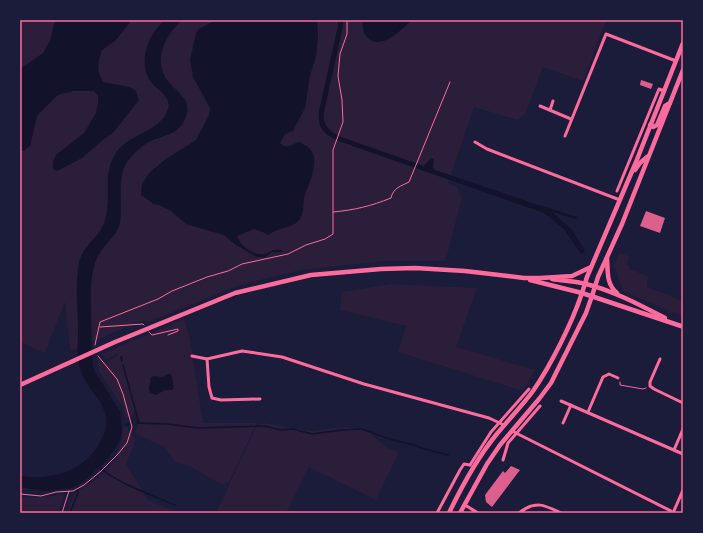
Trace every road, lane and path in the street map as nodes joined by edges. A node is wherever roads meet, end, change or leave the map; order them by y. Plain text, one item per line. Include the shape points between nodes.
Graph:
1 (347, 20) edge
2 (683, 43) edge
3 (676, 61) junction
4 (683, 70) edge
5 (450, 82) dead end
6 (664, 91) junction
7 (553, 101) dead end
8 (670, 103) junction
9 (540, 106) dead end
10 (550, 110) junction
11 (649, 114) junction
12 (654, 116) junction
13 (571, 119) junction
14 (650, 125) junction
15 (565, 136) dead end
16 (475, 142) dead end
17 (639, 155) junction
18 (645, 160) junction
19 (623, 177) junction
20 (629, 180) junction
21 (617, 191) dead end
22 (620, 200) junction
23 (334, 212) junction
24 (607, 256) junction
25 (591, 267) junction
26 (524, 278) junction
27 (541, 278) junction
28 (585, 284) junction
29 (595, 287) junction
30 (582, 293) junction
31 (592, 296) junction
32 (620, 296) junction
33 (682, 326) edge
34 (100, 327) junction
35 (146, 329) junction
36 (168, 335) dead end
37 (96, 349) dead end
38 (97, 355) dead end
39 (192, 356) dead end
40 (207, 359) junction
41 (660, 359) dead end
42 (618, 378) joint
43 (20, 385) edge
44 (650, 386) junction
45 (531, 390) junction
46 (541, 396) junction
47 (260, 399) dead end
48 (561, 401) dead end
49 (683, 403) edge
50 (571, 405) junction
51 (540, 406) dead end
52 (588, 412) junction
53 (563, 423) dead end
54 (502, 424) junction
55 (683, 429) edge
56 (514, 432) junction
57 (674, 450) junction
58 (683, 454) edge
59 (503, 460) dead end
60 (472, 466) junction
61 (683, 490) edge
62 (70, 491) junction
63 (20, 494) edge
64 (465, 505) junction
65 (473, 512) edge
66 (673, 512) edge
67 (62, 513) edge
68 (437, 513) edge
69 (449, 513) edge
70 (460, 513) edge
71 (478, 513) edge
72 (519, 513) edge
73 (561, 513) edge

1 - 23 path via 347,34 340,54 338,76 343,122 333,150
2 - 3 main road
3 - 6 main road
3 - 13 street via 606,34
4 - 8 main road
5 - 23 path via 409,182 397,187 391,198 369,206
6 - 11 street via 659,89
6 - 12 main road
7 - 10 street
8 - 14 main road via 666,105 657,125
8 - 18 main road
9 - 10 street
10 - 13 street
11 - 12 street
11 - 19 street
12 - 14 main road
13 - 15 street
14 - 17 main road
16 - 22 street via 487,149
17 - 18 main road
17 - 20 main road
18 - 20 main road via 640,163
18 - 24 main road via 622,224
19 - 20 street
19 - 21 street
20 - 22 main road
22 - 25 main road
23 - 34 path via 333,234 325,239 288,254 242,264 207,277 100,322
24 - 29 main road
24 - 32 main road via 609,284
25 - 27 main road via 572,276
25 - 28 main road
26 - 27 main road
26 - 30 main road
26 - 35 main road via 415,268 311,275 235,293
27 - 28 main road
28 - 29 main road
28 - 30 main road
29 - 31 main road
29 - 32 main road
30 - 31 main road
30 - 45 main road via 556,351
31 - 33 main road
31 - 46 main road via 551,383
32 - 33 main road
34 - 35 path via 143,324
34 - 37 path
35 - 36 path via 152,335 178,329
35 - 43 main road
38 - 62 path via 117,378 132,427 127,442 118,454 82,486
39 - 40 street
40 - 47 street via 212,398
40 - 54 street via 242,351 282,357
41 - 44 street
42 - 44 path via 620,385 643,389
42 - 52 street via 609,374 603,377
44 - 49 street
45 - 46 main road
45 - 54 main road
46 - 56 main road
48 - 50 street
50 - 52 street
50 - 53 street
51 - 56 street
52 - 57 street
54 - 60 main road
55 - 57 street
56 - 59 street
56 - 64 main road via 500,445 487,464
56 - 66 street
57 - 58 street
60 - 68 street via 464,464
60 - 69 main road
61 - 66 street
62 - 63 path via 41,496
62 - 67 path
64 - 65 street
64 - 70 main road
65 - 71 street
72 - 73 street via 526,507 541,504

